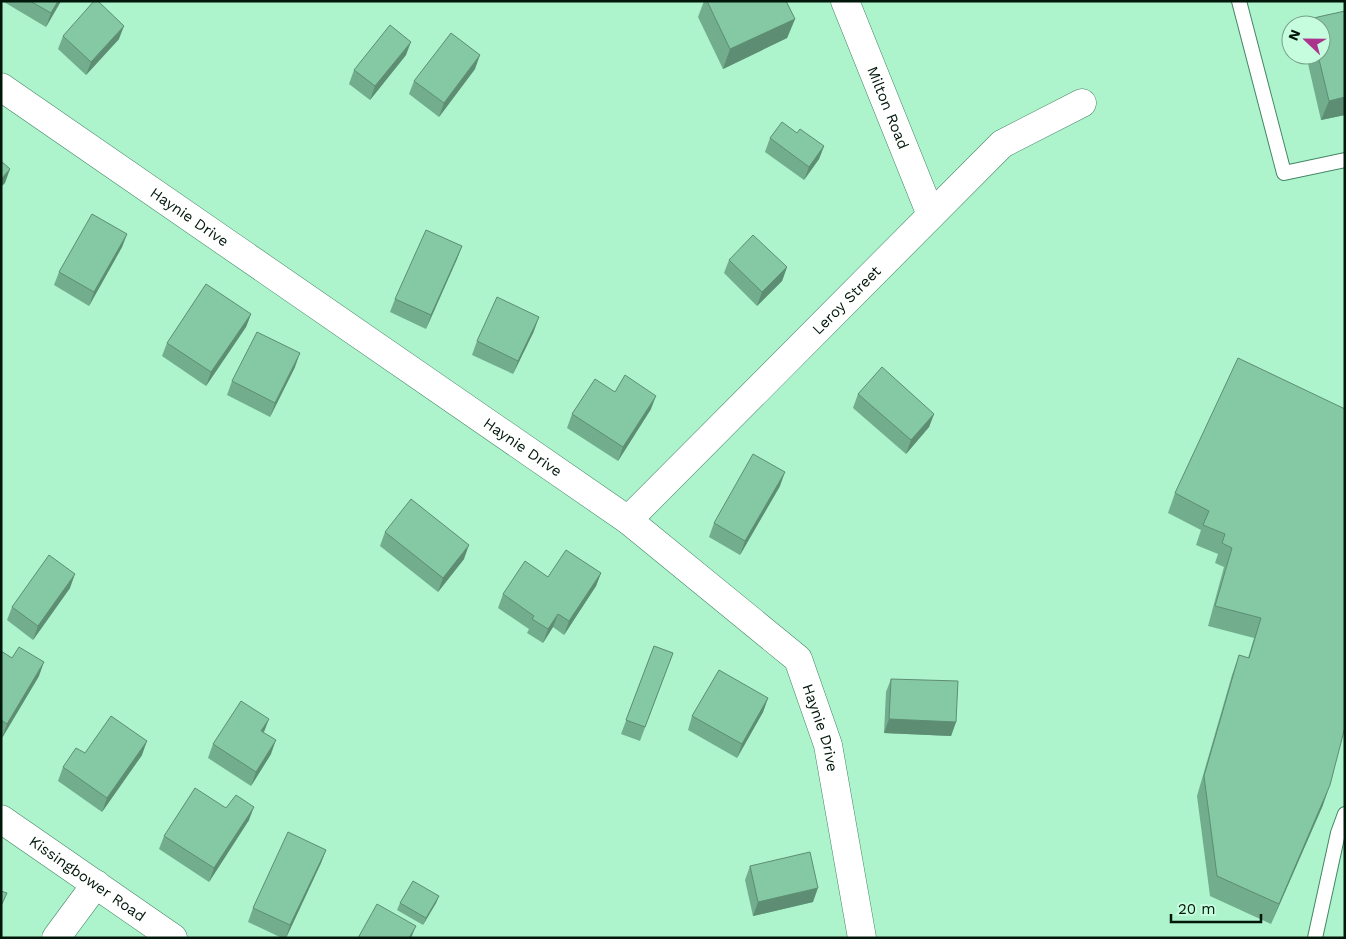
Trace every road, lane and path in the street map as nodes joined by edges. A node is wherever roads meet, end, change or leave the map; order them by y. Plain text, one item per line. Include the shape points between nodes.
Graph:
1 (845, 1) edge
2 (1239, 1) edge
3 (1, 87) edge
4 (1082, 103) dead end
5 (1345, 160) edge
6 (931, 215) junction
7 (628, 520) junction
8 (1345, 814) edge
9 (1, 819) edge
10 (96, 884) junction
11 (56, 938) edge
12 (173, 938) edge
13 (862, 938) edge
14 (1314, 938) edge

1 - 6 street, Milton Road
2 - 5 lane via 1284,173
3 - 7 street, Haynie Drive
4 - 6 street, Leroy Street via 1002,144
6 - 7 street, Leroy Street
7 - 13 street, Haynie Drive via 798,659 828,745
8 - 14 lane
9 - 10 street, Kissingbower Road
10 - 11 street
10 - 12 street, Kissingbower Road

